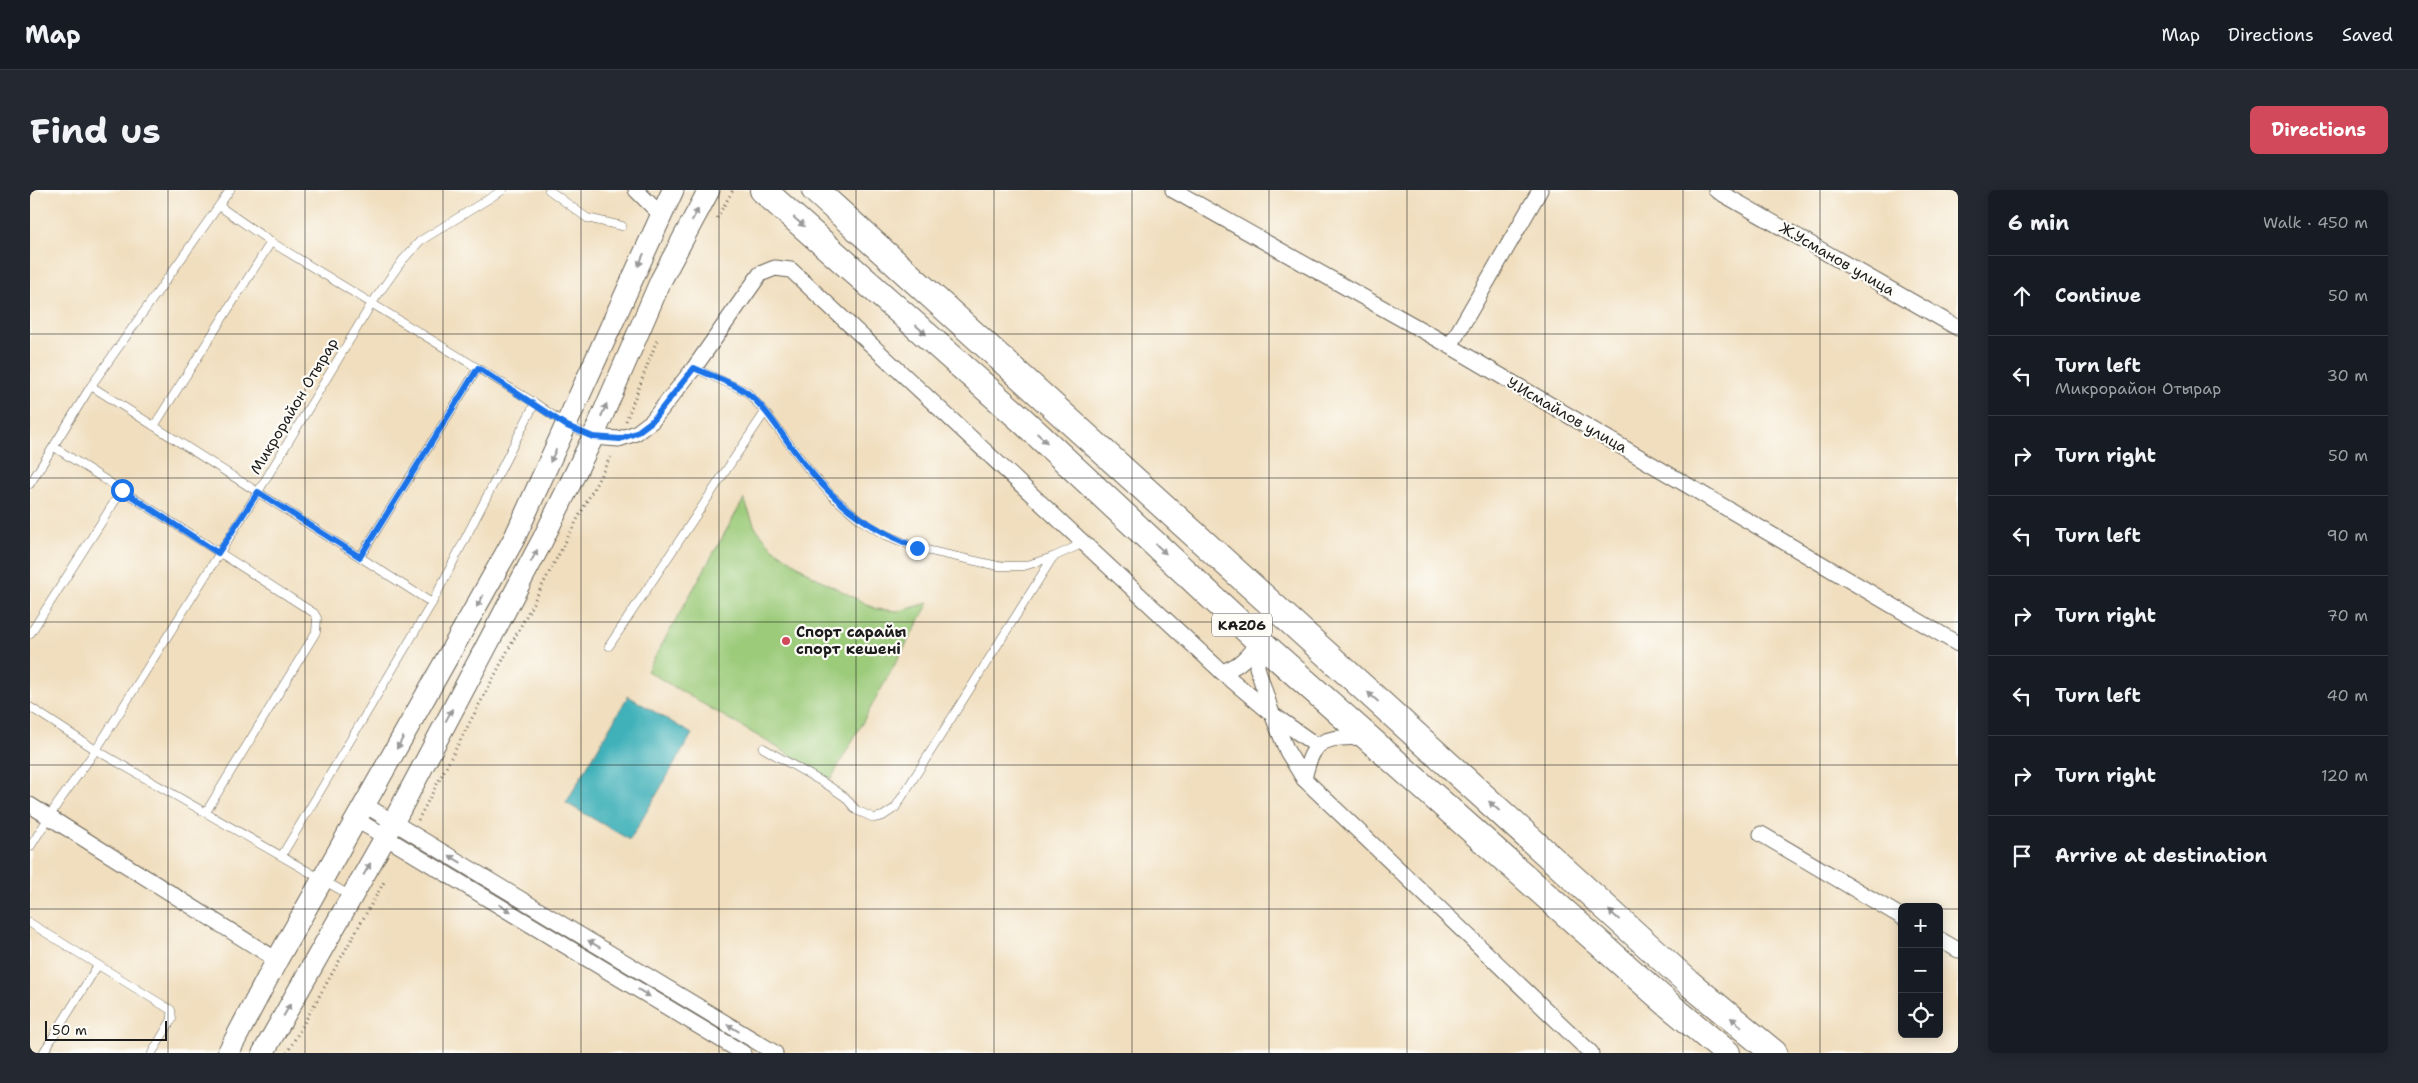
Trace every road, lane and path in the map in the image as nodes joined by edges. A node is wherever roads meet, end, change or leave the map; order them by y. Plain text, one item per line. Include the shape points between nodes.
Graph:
1 (230, 190) edge
2 (503, 190) edge
3 (549, 190) edge
4 (636, 190) edge
5 (673, 190) edge
6 (709, 190) edge
7 (762, 190) edge
8 (815, 190) edge
9 (1173, 190) edge
10 (1540, 190) edge
11 (1716, 190) edge
12 (219, 206) junction
13 (661, 215) junction
14 (622, 226) dead end
15 (271, 242) junction
16 (372, 303) junction
17 (1958, 328) edge
18 (1450, 346) junction
19 (478, 368) junction
20 (694, 368) junction
21 (91, 386) junction
22 (1042, 396) junction
23 (535, 404) junction
24 (765, 412) junction
25 (1021, 419) junction
26 (154, 426) junction
27 (567, 426) junction
28 (593, 437) junction
29 (54, 447) junction
30 (30, 484) edge
31 (122, 490) junction
32 (258, 492) junction
33 (1084, 543) junction
34 (218, 553) junction
35 (360, 557) junction
36 (1053, 557) junction
37 (432, 603) junction
38 (30, 634) edge
39 (1259, 641) junction
40 (1958, 644) edge
41 (609, 646) dead end
42 (1222, 672) junction
43 (30, 707) edge
44 (1272, 714) junction
45 (1369, 737) junction
46 (1317, 746) junction
47 (763, 748) dead end
48 (96, 750) junction
49 (1304, 779) junction
50 (30, 805) edge
51 (206, 812) junction
52 (361, 812) junction
53 (49, 817) junction
54 (389, 829) junction
55 (1761, 834) dead end
56 (30, 847) edge
57 (282, 856) junction
58 (324, 880) junction
59 (351, 896) junction
60 (1898, 915) edge
61 (30, 923) edge
62 (1943, 941) edge
63 (1958, 950) edge
64 (277, 960) junction
65 (98, 965) junction
66 (43, 1053) edge
67 (152, 1053) edge
68 (228, 1053) edge
69 (263, 1053) edge
70 (743, 1053) edge
71 (775, 1053) edge
72 (1591, 1053) edge
73 (1727, 1053) edge
74 (1774, 1053) edge

1 - 12 lane
2 - 16 lane, Микрорайон Отырар via 420,241
3 - 14 lane via 587,218
4 - 13 street
5 - 13 street
28 -> 6 street via 660,280
7 -> 25 highway, KАZ06
8 - 22 highway, KАZ06
9 - 18 street, У.Исмайлов улица
10 - 18 street
11 - 17 street, Ж.Усманов улица
12 - 15 lane
12 - 21 lane
13 -> 27 street
15 - 16 lane
15 - 26 lane
16 - 19 lane
16 - 32 lane, Микрорайон Отырар
18 - 40 street, У.Исмайлов улица
19 - 23 lane
19 - 35 lane
20 - 24 lane via 746,392
20 - 28 street via 652,421 636,433 620,439
20 - 33 street via 760,274 775,268 791,270
21 - 26 lane
21 - 29 lane
22 - 25 highway
74 -> 22 highway, KАZ06 via 1689,983
23 - 27 lane
23 - 37 lane
24 - 36 lane via 832,496 883,534 917,548 998,566 1024,566
24 - 41 lane
25 -> 39 highway, KАZ06
26 - 32 lane
27 - 28 lane
27 -> 52 street via 514,539
54 -> 28 street via 542,541
29 - 30 lane
29 - 31 lane
31 - 34 lane
31 - 38 lane
32 - 34 lane, Микрорайон Отырар
32 - 35 lane
33 - 36 lane
33 - 42 street
34 - 48 lane, Микрорайон Отырар
34 - 51 lane via 314,613 318,624
35 - 37 lane
36 - 47 lane via 895,808 883,816 874,818 856,810 845,797
37 - 57 lane
39 - 42 street via 1245,660
39 - 44 street via 1257,667
39 - 45 highway, KАZ06
42 - 44 street
43 - 48 lane
44 - 46 street
44 - 49 street via 1287,751
45 - 46 street via 1331,738
45 - 73 highway, KАZ06
46 - 49 street via 1308,759
48 - 51 lane
48 - 53 lane, Микрорайон Отырар
49 - 72 street
50 - 53 street
51 - 57 lane
52 - 54 street
52 - 58 street
53 - 56 lane, Микрорайон Отырар
53 - 64 street
59 -> 54 street
54 -> 70 street
71 -> 54 street
55 - 60 street
57 - 58 lane
58 - 59 lane
58 - 64 street
69 -> 59 street
61 - 65 lane
62 - 63 street
64 - 68 street
65 - 66 lane
65 - 67 lane via 171,1010 172,1019

